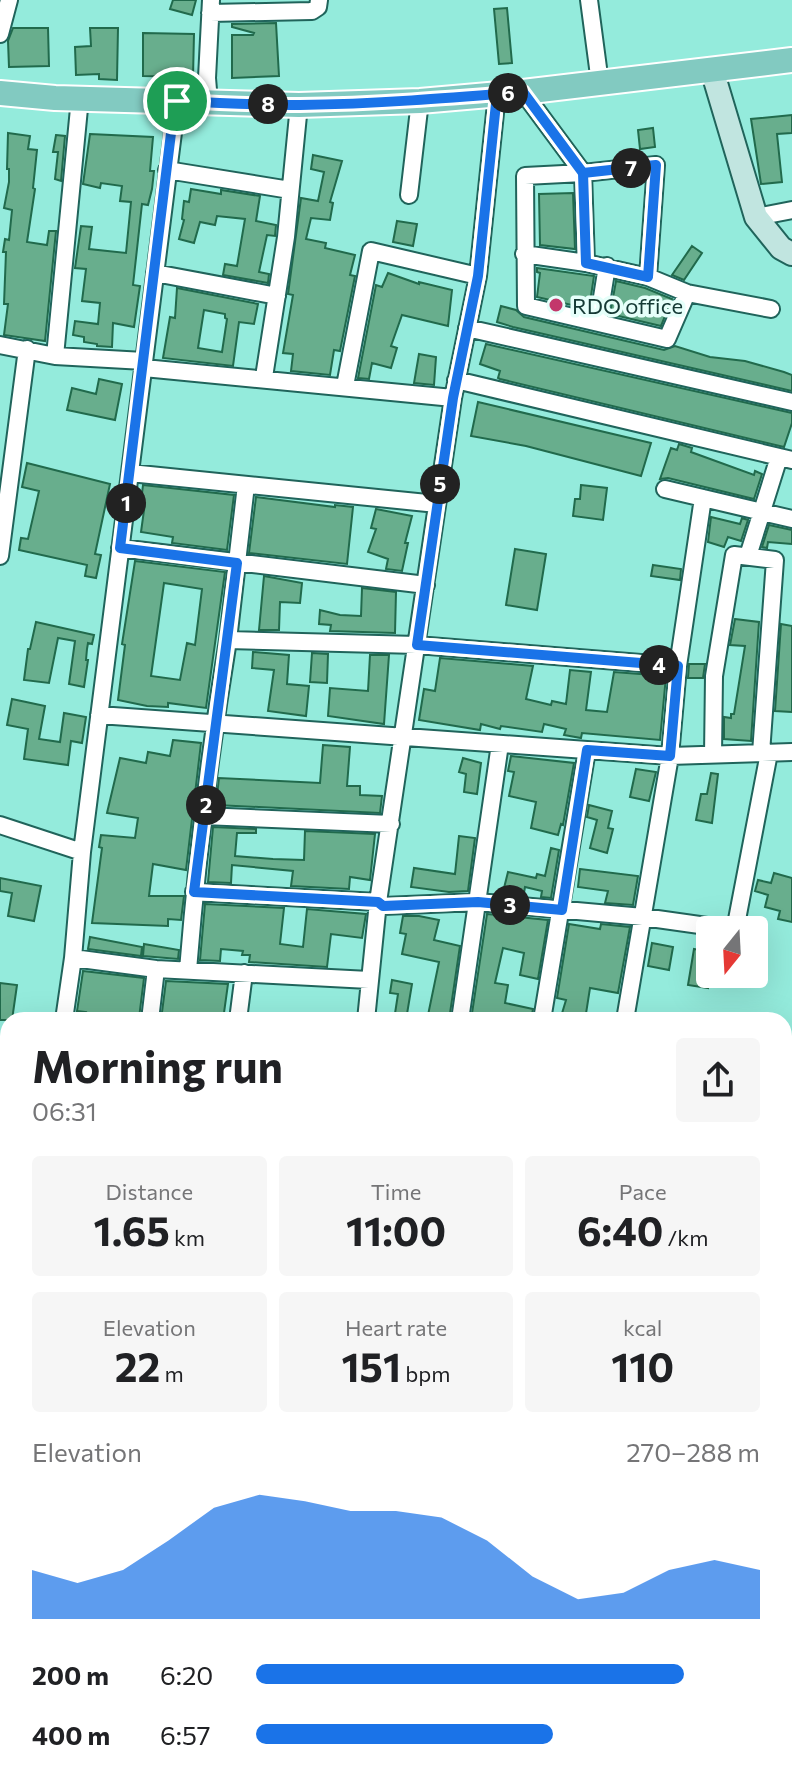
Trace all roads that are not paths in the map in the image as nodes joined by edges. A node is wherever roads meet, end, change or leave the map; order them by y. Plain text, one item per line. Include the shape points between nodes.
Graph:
1 (9, 0) edge
2 (319, 0) edge
3 (589, 0) edge
4 (210, 6) edge
5 (0, 34) edge
6 (792, 60) edge
7 (712, 70) junction
8 (600, 83) junction
9 (523, 92) junction
10 (0, 93) edge
11 (497, 94) junction
12 (80, 98) junction
13 (177, 101) junction
14 (420, 101) junction
15 (209, 102) junction
16 (299, 105) junction
17 (167, 170) junction
18 (583, 173) junction
19 (290, 190) junction
20 (409, 195) dead end
21 (792, 210) edge
22 (756, 217) junction
23 (524, 254) junction
24 (792, 254) edge
25 (586, 263) junction
26 (607, 266) junction
27 (155, 273) junction
28 (478, 276) junction
29 (648, 277) junction
30 (687, 293) junction
31 (277, 296) junction
32 (771, 309) dead end
33 (598, 322) junction
34 (467, 328) junction
35 (0, 345) edge
36 (27, 349) junction
37 (55, 356) junction
38 (144, 368) junction
39 (264, 377) junction
40 (456, 380) junction
41 (345, 386) junction
42 (453, 398) junction
43 (792, 402) edge
44 (787, 454) edge
45 (130, 473) junction
46 (246, 485) junction
47 (665, 489) dead end
48 (703, 498) junction
49 (437, 504) junction
50 (762, 512) junction
51 (792, 519) edge
52 (120, 548) junction
53 (0, 556) edge
54 (748, 556) junction
55 (237, 563) junction
56 (426, 585) junction
57 (228, 640) junction
58 (417, 645) junction
59 (678, 666) junction
60 (99, 715) junction
61 (214, 723) junction
62 (404, 737) junction
63 (500, 744) junction
64 (587, 750) junction
65 (792, 752) edge
66 (765, 753) junction
67 (713, 755) junction
68 (670, 756) junction
69 (204, 816) junction
70 (391, 824) junction
71 (0, 825) edge
72 (82, 852) junction
73 (194, 892) junction
74 (378, 902) junction
75 (478, 902) junction
76 (562, 910) junction
77 (643, 917) junction
78 (73, 958) junction
79 (156, 969) junction
80 (188, 970) junction
81 (244, 973) junction
82 (369, 980) junction
83 (65, 1012) edge
84 (151, 1012) edge
85 (239, 1012) edge
86 (367, 1012) edge
87 (461, 1012) edge
88 (543, 1012) edge
89 (626, 1012) edge

1 - 5 street
2 - 4 street via 312,11
3 - 8 street
4 - 15 street
6 - 7 main road
7 - 8 main road
7 - 22 street
8 - 9 main road
9 - 11 main road
9 - 18 street
10 - 12 main road
11 - 14 main road
11 - 28 street
12 - 13 main road
12 - 37 street
13 - 15 main road
13 - 17 street
14 - 16 main road
14 - 20 street
15 - 16 main road
16 - 19 street
17 - 19 street
17 - 27 street
18 - 23 street via 525,176
18 - 25 street
18 - 29 street via 656,165
19 - 31 street
21 - 22 street
22 - 24 street
23 - 25 street
23 - 33 street via 526,306
25 - 26 street
26 - 29 street
26 - 33 street
27 - 31 street
27 - 38 street
28 - 34 street
28 - 41 street via 371,251
29 - 30 street
30 - 32 street
30 - 33 street via 667,339
31 - 39 street
34 - 40 street
34 - 43 street
35 - 36 street
36 - 37 street
36 - 53 street
37 - 38 street via 144,361
38 - 39 street
38 - 45 street
39 - 41 street
40 - 42 street
40 - 44 street
41 - 42 street
42 - 49 street
44 - 50 street
45 - 46 street
45 - 52 street
46 - 49 street
46 - 55 street
47 - 48 street
48 - 50 street
48 - 59 street
49 - 56 street
50 - 51 street
50 - 54 street
52 - 55 street
52 - 60 street
54 - 66 street via 775,560
54 - 67 street via 734,555 714,676
55 - 56 street
55 - 57 street
56 - 58 street
57 - 58 street
57 - 61 street
58 - 59 street
58 - 62 street
59 - 68 street
60 - 61 street
60 - 72 street
61 - 62 street
61 - 69 street
62 - 63 street
62 - 70 street
63 - 64 street
63 - 75 street
64 - 68 street
64 - 76 street
65 - 66 street
66 - 67 street
66 - 77 street via 735,930
67 - 68 street
68 - 77 street
69 - 70 street
69 - 73 street
70 - 74 street
71 - 72 street
72 - 78 street
73 - 74 street
73 - 80 street
74 - 75 street
74 - 82 street
75 - 76 street
75 - 87 street
76 - 77 street
76 - 88 street
77 - 89 street
78 - 79 street
78 - 83 street
79 - 80 street
79 - 84 street
80 - 81 street
81 - 82 street
81 - 85 street
82 - 86 street

